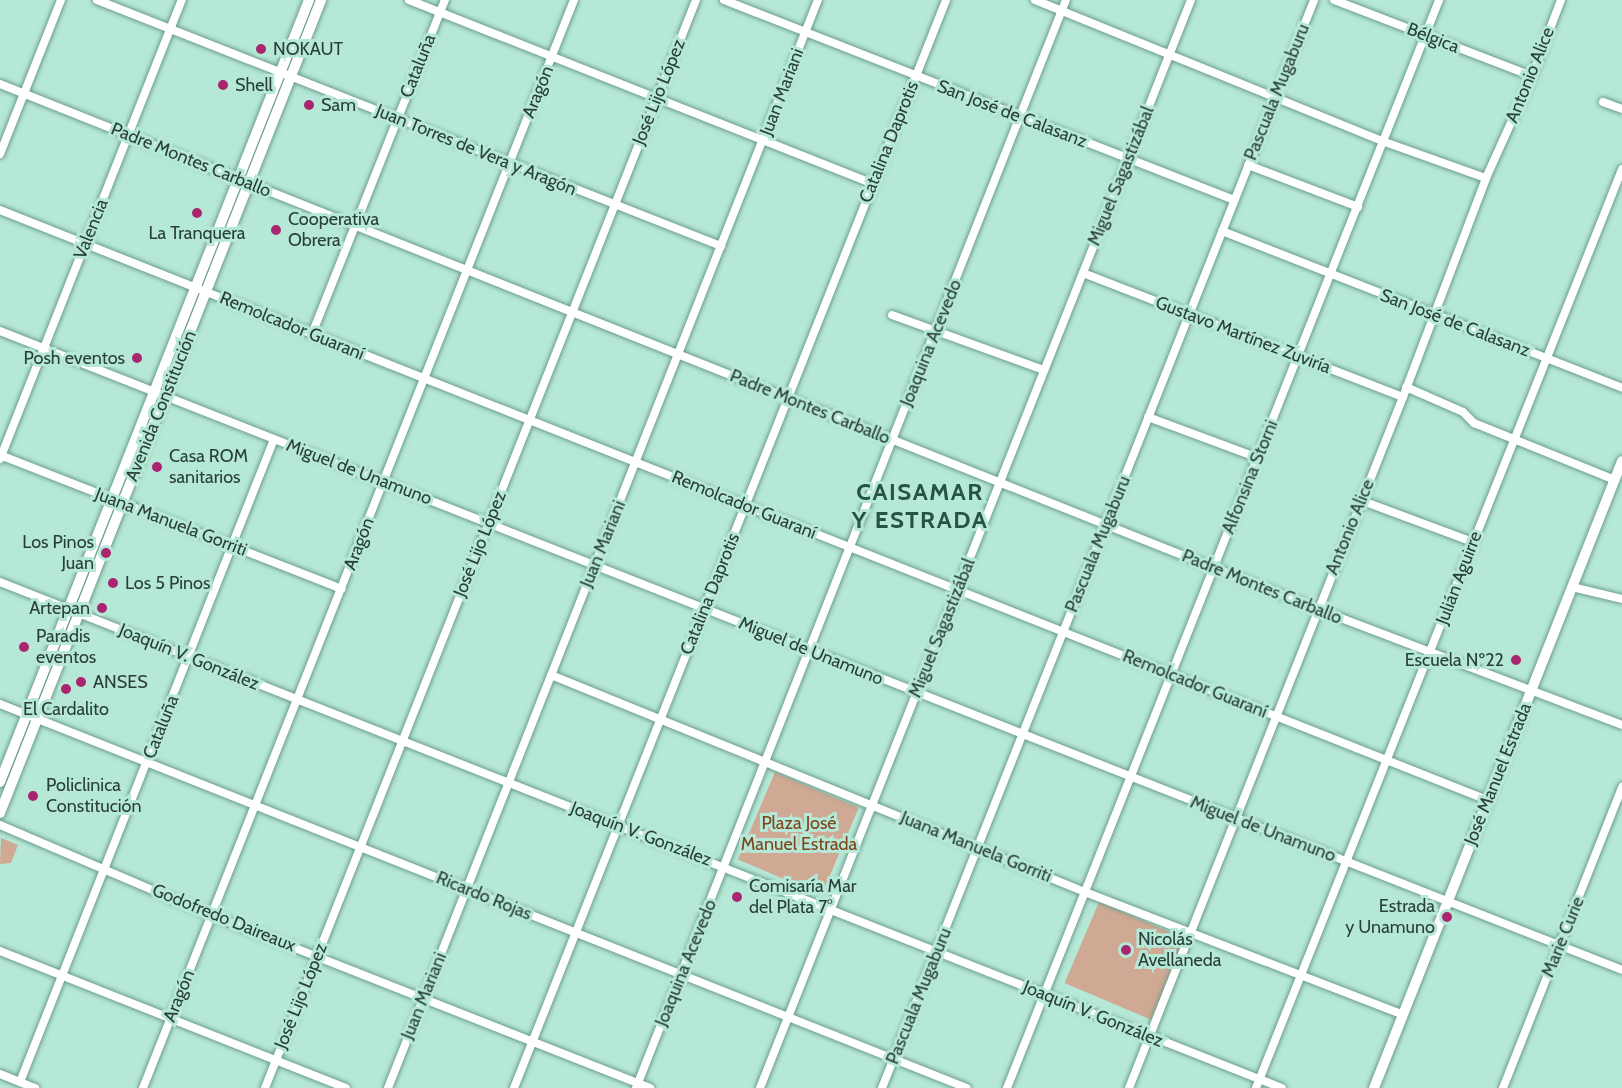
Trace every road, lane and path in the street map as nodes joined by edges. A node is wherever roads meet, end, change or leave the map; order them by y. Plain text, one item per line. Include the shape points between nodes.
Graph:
1 (61, 0) edge
2 (97, 0) edge
3 (182, 0) edge
4 (309, 0) edge
5 (321, 0) edge
6 (409, 0) edge
7 (445, 0) edge
8 (574, 0) edge
9 (696, 0) edge
10 (724, 0) edge
11 (818, 0) edge
12 (946, 0) edge
13 (1035, 0) edge
14 (1066, 0) edge
15 (1191, 0) edge
16 (1314, 0) edge
17 (1334, 0) edge
18 (1439, 0) edge
19 (1561, 0) edge
20 (1062, 11) junction
21 (440, 12) junction
22 (170, 29) junction
23 (806, 32) junction
24 (1425, 34) junction
25 (1170, 54) junction
26 (552, 57) junction
27 (286, 74) junction
28 (915, 76) junction
29 (1532, 76) junction
30 (0, 84) edge
31 (24, 94) junction
32 (1276, 96) junction
33 (657, 98) junction
34 (1603, 102) dead end
35 (1622, 109) edge
36 (1019, 118) junction
37 (398, 119) junction
38 (128, 135) junction
39 (763, 140) junction
40 (1382, 141) junction
41 (0, 154) edge
42 (1128, 159) junction
43 (510, 163) junction
44 (1248, 165) junction
45 (1622, 169) edge
46 (1486, 178) junction
47 (244, 181) junction
48 (873, 184) junction
49 (1234, 200) junction
50 (615, 204) junction
51 (1358, 207) junction
52 (0, 210) edge
53 (355, 226) junction
54 (1222, 231) junction
55 (85, 244) junction
56 (721, 246) junction
57 (467, 270) junction
58 (1083, 273) junction
59 (1331, 274) junction
60 (201, 289) junction
61 (572, 312) junction
62 (1189, 314) junction
63 (1433, 314) junction
64 (892, 315) dead end
65 (0, 331) edge
66 (935, 331) junction
67 (312, 334) junction
68 (44, 348) junction
69 (678, 354) junction
70 (1299, 356) junction
71 (1546, 359) junction
72 (1044, 370) junction
73 (424, 378) junction
74 (1406, 387) junction
75 (1622, 388) edge
76 (159, 394) junction
77 (1403, 397) junction
78 (788, 398) junction
79 (1148, 417) junction
80 (529, 420) junction
81 (1515, 438) junction
82 (274, 439) junction
83 (892, 440) junction
84 (0, 456) edge
85 (1258, 458) junction
86 (1622, 461) edge
87 (636, 462) junction
88 (1615, 480) junction
89 (383, 482) junction
90 (1000, 482) junction
91 (1360, 500) junction
92 (117, 501) junction
93 (745, 506) junction
94 (489, 523) junction
95 (1105, 525) junction
96 (1473, 542) junction
97 (233, 546) junction
98 (850, 547) junction
99 (595, 565) junction
100 (1214, 568) junction
101 (0, 582) edge
102 (1572, 587) junction
103 (342, 589) junction
104 (957, 590) junction
105 (1622, 599) edge
106 (704, 609) junction
107 (1317, 609) junction
108 (74, 611) junction
109 (1063, 632) junction
110 (809, 650) junction
111 (1431, 654) junction
112 (188, 657) junction
113 (552, 675) junction
114 (1172, 675) junction
115 (1531, 689) junction
116 (917, 692) junction
117 (297, 700) junction
118 (0, 704) edge
119 (1275, 716) junction
120 (32, 717) junction
121 (660, 720) junction
122 (1622, 725) edge
123 (1023, 733) junction
124 (402, 741) junction
125 (1386, 760) junction
126 (147, 762) junction
127 (765, 762) junction
128 (1131, 777) junction
129 (0, 782) edge
130 (509, 782) junction
131 (1622, 787) edge
132 (1487, 800) junction
133 (255, 805) junction
134 (872, 806) junction
135 (0, 813) edge
136 (1235, 818) junction
137 (0, 825) edge
138 (618, 825) junction
139 (360, 847) junction
140 (977, 848) junction
141 (1346, 861) junction
142 (724, 866) junction
143 (105, 869) junction
144 (467, 889) junction
145 (1085, 892) junction
146 (1448, 902) junction
147 (829, 911) junction
148 (212, 915) junction
149 (576, 932) junction
150 (1190, 933) junction
151 (1559, 946) junction
152 (0, 951) edge
153 (936, 952) junction
154 (317, 956) junction
155 (1622, 970) edge
156 (681, 974) junction
157 (62, 975) junction
158 (1301, 975) junction
159 (1043, 994) junction
160 (423, 999) junction
161 (1403, 1015) junction
162 (788, 1016) junction
163 (170, 1018) junction
164 (1149, 1036) junction
165 (532, 1042) junction
166 (894, 1058) junction
167 (276, 1060) junction
168 (0, 1074) edge
169 (20, 1082) junction
170 (1258, 1084) edge
171 (637, 1086) edge
172 (36, 1088) edge
173 (143, 1088) edge
174 (265, 1088) edge
175 (346, 1088) edge
176 (388, 1088) edge
177 (514, 1088) edge
178 (650, 1088) edge
179 (760, 1088) edge
180 (882, 1088) edge
181 (967, 1088) edge
182 (1007, 1088) edge
183 (1129, 1088) edge
184 (1282, 1088) edge
185 (1374, 1088) edge
186 (1503, 1088) edge

1 - 31 street
2 - 22 street, Juan Torres de Vera y Aragón
3 - 22 street, Valencia
4 - 27 main road, Avenida Constitución
5 - 27 main road, Avenida Constitución
6 - 21 street
7 - 21 street, Cataluña
8 - 26 street, Aragón
9 - 33 street, José Lijo López
10 - 23 street, San José de Calasanz
11 - 23 street, Juan Mariani
12 - 28 street, Catalina Daprotis
13 - 20 street
14 - 20 street, Joaquina Acevedo
15 - 25 street, Miguel Sagastizábal
16 - 32 street, Pascuala Mugaburu
17 - 24 street, Bélgica
18 - 24 street, Alfonsina Storni
19 - 29 street, Antonio Alice
20 - 25 street
20 - 36 street, Joaquina Acevedo
21 - 26 street
21 - 37 street, Cataluña
22 - 27 street, Juan Torres de Vera y Aragón
22 - 38 street, Valencia
23 - 28 street, San José de Calasanz
23 - 39 street, Juan Mariani
24 - 29 street, Bélgica
24 - 40 street, Alfonsina Storni
25 - 32 street
25 - 42 street, Miguel Sagastizábal
26 - 33 street
26 - 43 street, Aragón
27 - 37 street, Juan Torres de Vera y Aragón
27 - 47 main road, Avenida Constitución
28 - 36 street, San José de Calasanz
28 - 48 street, Catalina Daprotis
29 - 46 street, Antonio Alice
30 - 31 street, Padre Montes Carballo
31 - 38 street, Padre Montes Carballo
31 - 41 street
32 - 40 street
32 - 44 street, Pascuala Mugaburu
33 - 39 street
33 - 50 street, José Lijo López
34 - 35 street
36 - 42 street, San José de Calasanz
36 - 66 street, Joaquina Acevedo
37 - 43 street, Juan Torres de Vera y Aragón
37 - 53 street, Cataluña
38 - 47 street, Padre Montes Carballo
38 - 55 street, Valencia
39 - 48 street
39 - 56 street, Juan Mariani
40 - 46 street
40 - 51 street, Alfonsina Storni
42 - 49 street, San José de Calasanz
42 - 58 street, Miguel Sagastizábal
43 - 50 street, Juan Torres de Vera y Aragón
43 - 57 street, Aragón
44 - 49 street, Pascuala Mugaburu
44 - 51 street
45 - 71 street, Julián Aguirre
46 - 63 street, Antonio Alice
47 - 53 street, Padre Montes Carballo
47 - 60 main road, Avenida Constitución
48 - 78 street, Catalina Daprotis
49 - 54 street, Pascuala Mugaburu
50 - 56 street, Juan Torres de Vera y Aragón
50 - 61 street, José Lijo López
51 - 59 street, Alfonsina Storni
52 - 55 street, Remolcador Guaraní
53 - 57 street, Padre Montes Carballo
53 - 67 street, Cataluña
54 - 59 street, San José de Calasanz
54 - 62 street, Pascuala Mugaburu
55 - 60 street, Remolcador Guaraní
55 - 68 street, Valencia
56 - 69 street, Juan Mariani
57 - 61 street, Padre Montes Carballo
57 - 73 street, Aragón
58 - 62 street, Gustavo Martínez Zuviría
58 - 72 street, Miguel Sagastizábal
59 - 63 street, San José de Calasanz
59 - 70 street, Alfonsina Storni
60 - 67 street, Remolcador Guaraní
60 - 76 main road, Avenida Constitución
61 - 69 street, Padre Montes Carballo
61 - 80 street, José Lijo López
62 - 70 street, Gustavo Martínez Zuviría
62 - 79 street, Pascuala Mugaburu
63 - 71 street, San José de Calasanz
63 - 74 street, Antonio Alice
64 - 66 street
65 - 68 street, Miguel de Unamuno
66 - 72 street
66 - 83 street, Joaquina Acevedo
67 - 73 street, Remolcador Guaraní
68 - 76 street, Miguel de Unamuno
68 - 84 street, Valencia
69 - 78 street, Padre Montes Carballo
69 - 87 street, Juan Mariani
70 - 77 street, Gustavo Martínez Zuviría
70 - 85 street, Alfonsina Storni
71 - 75 street, San José de Calasanz
71 - 81 street, Julián Aguirre
72 - 90 street, Miguel Sagastizábal
73 - 80 street, Remolcador Guaraní
73 - 89 street, Aragón
74 - 77 street, Antonio Alice
74 - 81 street via 1463,412 1474,423
76 - 82 street, Miguel de Unamuno
76 - 92 main road, Avenida Constitución
77 - 91 street, Antonio Alice
78 - 83 street, Padre Montes Carballo
78 - 93 street, Catalina Daprotis
79 - 85 street
79 - 95 street, Pascuala Mugaburu
80 - 87 street, Remolcador Guaraní
80 - 94 street, José Lijo López
81 - 88 street
81 - 96 street, Julián Aguirre
82 - 89 street, Miguel de Unamuno
82 - 97 street, Cataluña
83 - 90 street, Padre Montes Carballo
83 - 98 street, Joaquina Acevedo
84 - 92 street, Juana Manuela Gorriti
85 - 100 street, Alfonsina Storni
86 - 88 main road, José Manuel Estrada
87 - 93 street, Remolcador Guaraní
87 - 99 street, Juan Mariani
88 - 102 main road, José Manuel Estrada
89 - 94 street, Miguel de Unamuno
89 - 103 street, Aragón
90 - 95 street, Padre Montes Carballo
90 - 104 street, Miguel Sagastizábal
91 - 96 street
91 - 107 street, Antonio Alice
92 - 97 street, Juana Manuela Gorriti
92 - 108 main road, Avenida Constitución
93 - 98 street, Remolcador Guaraní
93 - 106 street, Catalina Daprotis
94 - 99 street, Miguel de Unamuno
94 - 124 street, José Lijo López
95 - 100 street, Padre Montes Carballo
95 - 109 street, Pascuala Mugaburu
96 - 111 street, Julián Aguirre
97 - 103 street, Juana Manuela Gorriti
97 - 112 street, Cataluña
98 - 104 street, Remolcador Guaraní
98 - 110 street, Joaquina Acevedo
99 - 106 street, Miguel de Unamuno
99 - 113 street, Juan Mariani
100 - 107 street, Padre Montes Carballo
100 - 114 street, Alfonsina Storni
101 - 108 street, Joaquín V. González
102 - 105 street
102 - 115 main road, José Manuel Estrada
103 - 117 street, Aragón
104 - 109 street, Remolcador Guaraní
104 - 116 street, Miguel Sagastizábal
106 - 110 street, Miguel de Unamuno
106 - 121 street, Catalina Daprotis
107 - 111 street, Padre Montes Carballo
107 - 119 street, Antonio Alice
108 - 112 street, Joaquín V. González
108 - 120 main road, Avenida Constitución
109 - 114 street, Remolcador Guaraní
109 - 123 street, Pascuala Mugaburu
110 - 116 street, Miguel de Unamuno
110 - 127 street, Joaquina Acevedo
111 - 115 street, Padre Montes Carballo
111 - 125 street, Julián Aguirre
112 - 117 street, Joaquín V. González
112 - 126 street, Cataluña
113 - 121 street, Juana Manuela Gorriti
113 - 130 street, Juan Mariani
114 - 119 street, Remolcador Guaraní
114 - 128 street, Alfonsina Storni
115 - 122 street, Padre Montes Carballo
115 - 132 main road, José Manuel Estrada
116 - 123 street, Miguel de Unamuno
116 - 134 street, Miguel Sagastizábal
117 - 124 street, Joaquín V. González
117 - 133 street, Aragón
118 - 120 street, Ricardo Rojas
119 - 125 street, Remolcador Guaraní
119 - 136 street, Antonio Alice
120 - 126 street, Ricardo Rojas
120 - 129 main road, Avenida Constitución
120 - 135 main road, Avenida Constitución
121 - 127 street, Juana Manuela Gorriti
121 - 138 street, Catalina Daprotis
123 - 128 street, Miguel de Unamuno
123 - 140 street, Pascuala Mugaburu
124 - 130 street, Joaquín V. González
124 - 139 street, José Lijo López
125 - 132 street, Remolcador Guaraní
125 - 141 street, Julián Aguirre
126 - 133 street, Ricardo Rojas
126 - 143 street, Cataluña
127 - 134 street, Juana Manuela Gorriti
127 - 142 street, Joaquina Acevedo
128 - 136 street, Miguel de Unamuno
128 - 145 street, Alfonsina Storni
130 - 138 street, Joaquín V. González
130 - 144 street, Juan Mariani
131 - 151 street, Marie Curie
132 - 146 main road, José Manuel Estrada
133 - 139 street, Ricardo Rojas
133 - 148 street, Aragón
134 - 140 street, Juana Manuela Gorriti
134 - 147 street, Miguel Sagastizábal
136 - 141 street, Miguel de Unamuno
136 - 150 street, Antonio Alice
137 - 143 street, Godofredo Daireaux
138 - 142 street, Joaquín V. González
138 - 149 street, Catalina Daprotis
139 - 144 street, Ricardo Rojas
139 - 154 street, José Lijo López
140 - 145 street, Juana Manuela Gorriti
140 - 153 street, Pascuala Mugaburu
141 - 146 street, Miguel de Unamuno
141 - 158 street, Julián Aguirre
142 - 147 street, Joaquín V. González
142 - 156 street, Joaquina Acevedo
143 - 148 street, Godofredo Daireaux
143 - 157 street, Cataluña
144 - 149 street, Ricardo Rojas
144 - 160 street, Juan Mariani
145 - 150 street, Juana Manuela Gorriti
145 - 159 street, Alfonsina Storni
146 - 151 street, Miguel de Unamuno
146 - 161 main road, José Manuel Estrada
147 - 153 street, Joaquín V. González
147 - 162 street, Miguel Sagastizábal
148 - 154 street, Godofredo Daireaux
148 - 163 street, Aragón
149 - 156 street, Ricardo Rojas
149 - 165 street, Catalina Daprotis
150 - 158 street, Juana Manuela Gorriti
150 - 164 street, Antonio Alice
151 - 155 street, Miguel de Unamuno
151 - 186 street, Marie Curie
152 - 157 street
153 - 159 street, Joaquín V. González
153 - 166 street, Pascuala Mugaburu
154 - 160 street, Godofredo Daireaux
154 - 167 street, José Lijo López
156 - 162 street, Ricardo Rojas
156 - 171 street, Joaquina Acevedo
157 - 163 street
157 - 169 street, Cataluña
158 - 161 street, Juana Manuela Gorriti
158 - 170 street, Julián Aguirre
159 - 164 street, Joaquín V. González
159 - 182 street, Alfonsina Storni
160 - 165 street, Godofredo Daireaux
160 - 176 street, Juan Mariani
161 - 185 main road, José Manuel Estrada
162 - 166 street, Ricardo Rojas
162 - 179 street, Miguel Sagastizábal
163 - 167 street
163 - 173 street, Aragón
164 - 170 street, Joaquín V. González
164 - 183 street, Antonio Alice
165 - 171 street, Godofredo Daireaux
165 - 177 street, Catalina Daprotis
166 - 180 street, Pascuala Mugaburu
166 - 181 street, Ricardo Rojas
167 - 174 street, José Lijo López
167 - 175 street
168 - 169 street
169 - 172 street
170 - 184 street, Joaquín V. González
171 - 178 street, Godofredo Daireaux

